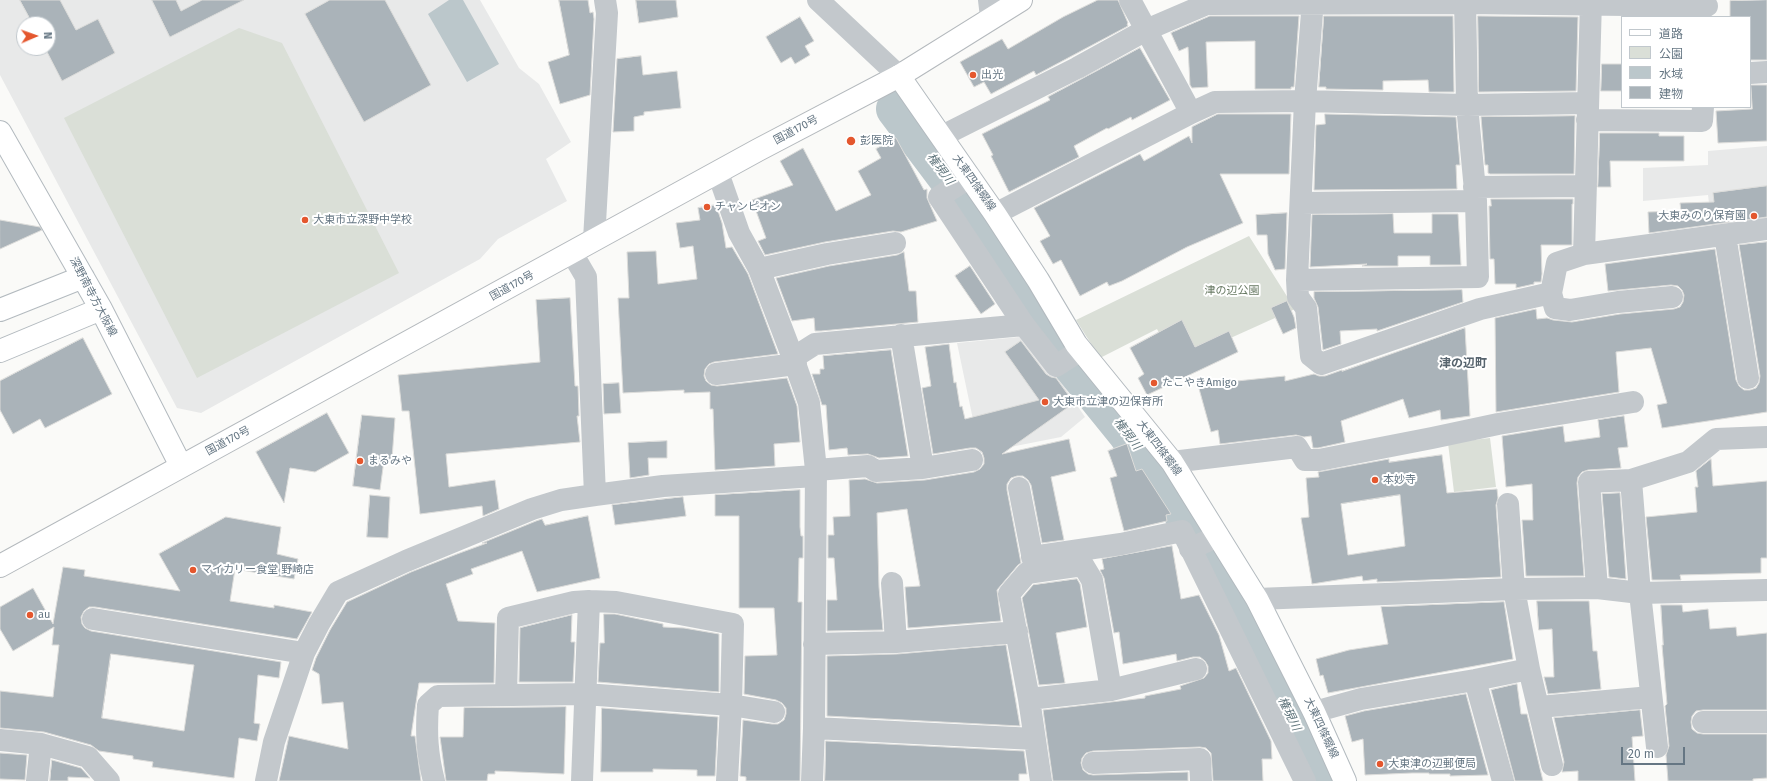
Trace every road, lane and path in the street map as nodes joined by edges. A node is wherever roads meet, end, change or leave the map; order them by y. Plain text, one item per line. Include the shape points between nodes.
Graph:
1 (605, 0) edge
2 (818, 0) edge
3 (1021, 0) edge
4 (1130, 0) edge
5 (1465, 1) edge
6 (1313, 2) edge
7 (1591, 3) edge
8 (1707, 8) edge
9 (990, 9) edge
10 (1146, 30) junction
11 (1767, 72) edge
12 (1751, 73) edge
13 (899, 76) junction
14 (1305, 101) junction
15 (1467, 105) junction
16 (1703, 108) edge
17 (1587, 112) junction
18 (1190, 113) junction
19 (0, 132) edge
20 (942, 136) junction
21 (718, 173) junction
22 (970, 178) junction
23 (1586, 186) junction
24 (1475, 194) junction
25 (1301, 203) junction
26 (995, 214) junction
27 (1767, 229) edge
28 (1726, 235) junction
29 (594, 240) junction
30 (895, 243) dead end
31 (572, 253) junction
32 (1584, 254) junction
33 (759, 269) junction
34 (83, 277) junction
35 (1478, 277) junction
36 (1297, 280) junction
37 (1551, 293) junction
38 (1672, 297) dead end
39 (101, 309) junction
40 (1480, 309) junction
41 (0, 310) edge
42 (1024, 325) junction
43 (900, 335) junction
44 (0, 351) edge
45 (1080, 351) junction
46 (794, 361) junction
47 (716, 374) dead end
48 (1748, 378) dead end
49 (1633, 402) dead end
50 (1767, 437) edge
51 (972, 460) dead end
52 (1172, 462) junction
53 (181, 466) junction
54 (923, 468) junction
55 (816, 473) junction
56 (1631, 480) junction
57 (1019, 488) dead end
58 (595, 495) junction
59 (1508, 504) dead end
60 (1213, 528) junction
61 (1186, 540) junction
62 (1034, 564) junction
63 (0, 566) edge
64 (892, 583) dead end
65 (1597, 588) junction
66 (1514, 589) junction
67 (1767, 590) edge
68 (1640, 593) junction
69 (1257, 599) junction
70 (589, 601) junction
71 (93, 619) dead end
72 (1017, 632) junction
73 (896, 642) junction
74 (814, 644) junction
75 (304, 653) junction
76 (1529, 669) junction
77 (1196, 670) dead end
78 (1475, 680) junction
79 (1111, 690) junction
80 (585, 694) junction
81 (506, 695) junction
82 (1651, 697) junction
83 (1029, 699) junction
84 (731, 705) junction
85 (1539, 707) junction
86 (774, 712) dead end
87 (1314, 712) junction
88 (1703, 722) dead end
89 (1767, 722) edge
90 (814, 728) junction
91 (1035, 739) junction
92 (0, 740) edge
93 (41, 744) junction
94 (1657, 747) dead end
95 (1093, 762) dead end
96 (1552, 765) dead end
97 (37, 781) edge
98 (109, 781) edge
99 (266, 781) edge
100 (434, 781) edge
101 (582, 781) edge
102 (727, 781) edge
103 (812, 781) edge
104 (1041, 781) edge
105 (1201, 781) edge
106 (1305, 781) edge
107 (1345, 781) edge
108 (1504, 781) edge

1 - 29 street via 607,13
2 - 13 street
3 - 9 main road, 国道170号
4 - 10 street
5 - 6 street
5 - 7 street
5 - 15 street
6 - 10 street via 1207,4
6 - 14 street
7 - 8 street
7 - 17 street
9 - 13 main road, 国道170号
10 - 18 street
10 - 20 street
11 - 12 street
13 - 20 main road, 大東四條畷線
13 - 21 main road, 国道170号
14 - 15 street
14 - 18 street via 1214,102
14 - 25 street
15 - 17 street
15 - 24 street
16 - 17 street via 1702,121
17 - 23 street
18 - 26 street
19 - 34 main road, 深野南寺方大阪線
20 - 22 main road, 大東四條畷線
21 - 29 main road, 国道170号
21 - 33 street via 738,233
22 - 26 main road, 大東四條畷線
22 - 42 street via 939,197
23 - 24 street
23 - 32 street
24 - 25 street
24 - 35 street
25 - 36 street
26 - 45 main road, 大東四條畷線
27 - 28 street
28 - 32 street
28 - 48 street
29 - 31 main road, 国道170号
30 - 33 street
31 - 53 main road, 国道170号
31 - 58 street via 586,277
32 - 37 street via 1557,263
33 - 46 street
34 - 39 main road, 深野南寺方大阪線
34 - 41 main road
35 - 36 street
35 - 40 street
36 - 40 street via 1298,297 1306,308 1310,356 1321,364
37 - 38 street via 1556,308 1570,310
37 - 40 street
39 - 44 main road
39 - 53 main road, 深野南寺方大阪線
42 - 43 street
42 - 45 street via 1056,366
43 - 46 street via 815,344
43 - 54 street
45 - 52 main road, 大東四條畷線
46 - 47 street
46 - 55 street via 809,403
49 - 52 street via 1498,424 1319,460 1305,460 1298,447
50 - 56 street via 1716,439 1688,462
51 - 54 street
52 - 60 main road, 大東四條畷線
53 - 63 main road, 国道170号
54 - 55 street via 876,471 868,466
55 - 58 street via 663,486
55 - 74 street
56 - 65 street via 1589,482
56 - 68 street
57 - 62 street
58 - 75 street via 561,500 532,509 338,592
59 - 66 street
60 - 61 street
60 - 69 main road, 大東四條畷線
61 - 62 street via 1121,544
61 - 106 street
62 - 72 street via 1009,594
62 - 79 street via 1083,565 1092,580
64 - 73 street
65 - 66 street
65 - 68 street
66 - 69 street
66 - 76 street
67 - 68 street
68 - 82 street
69 - 87 main road, 大東四條畷線
70 - 80 street
70 - 81 street via 574,602 508,618
70 - 84 street via 616,602 733,624
71 - 75 street
72 - 73 street
72 - 83 street
73 - 74 street
74 - 90 street
75 - 99 street via 274,742
76 - 78 street
76 - 85 street
77 - 79 street
78 - 87 street via 1361,699
78 - 108 street
79 - 83 street
80 - 81 street
80 - 84 street
80 - 101 street
81 - 100 street via 438,696 428,705 428,758
82 - 85 street
82 - 94 street
83 - 91 street
84 - 86 street
84 - 102 street
85 - 96 street
87 - 107 main road, 大東四條畷線
88 - 89 street
90 - 91 street
90 - 103 street
91 - 104 street
92 - 93 street
93 - 97 street
93 - 98 street via 88,756
95 - 105 street via 1200,759

